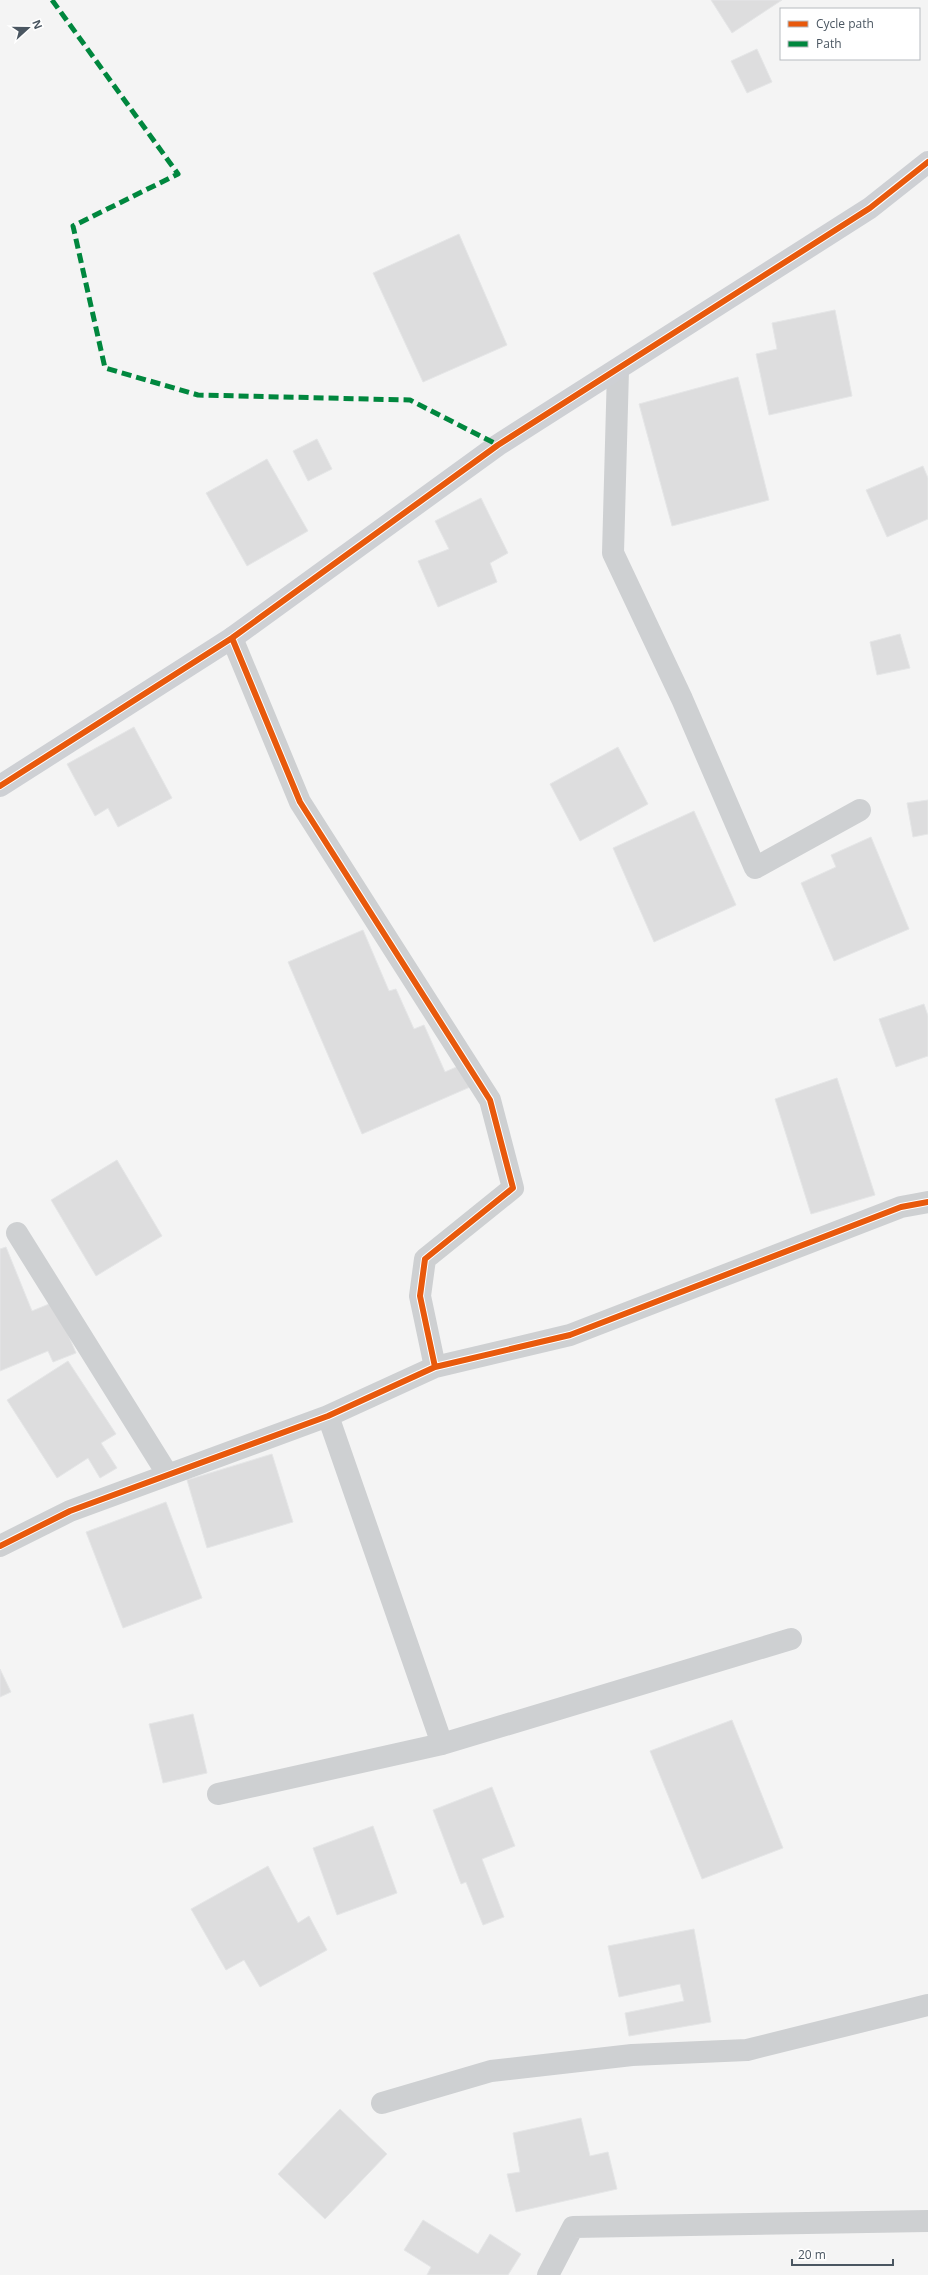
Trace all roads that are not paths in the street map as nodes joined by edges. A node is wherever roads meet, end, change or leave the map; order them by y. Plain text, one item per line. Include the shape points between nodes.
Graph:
1 (928, 162) edge
2 (618, 370) junction
3 (232, 638) junction
4 (0, 786) edge
5 (860, 810) dead end
6 (928, 1202) edge
7 (17, 1234) dead end
8 (434, 1367) junction
9 (328, 1416) junction
10 (168, 1475) junction
11 (0, 1546) edge
12 (791, 1639) dead end
13 (442, 1744) junction
14 (218, 1794) dead end
15 (928, 2004) edge
16 (382, 2103) dead end
17 (928, 2221) edge
18 (548, 2275) edge

1 - 2 street via 870,208
2 - 3 street via 498,445
2 - 5 street via 613,553 682,699 755,868
3 - 4 street
3 - 8 street via 300,802 490,1100 513,1188 425,1259 420,1296
6 - 8 street via 901,1207 570,1335
7 - 10 street
8 - 9 street
9 - 10 street
9 - 13 street
10 - 11 street via 70,1511
12 - 13 street
13 - 14 street
15 - 16 street via 747,2050 632,2055 491,2071
17 - 18 street via 573,2227

